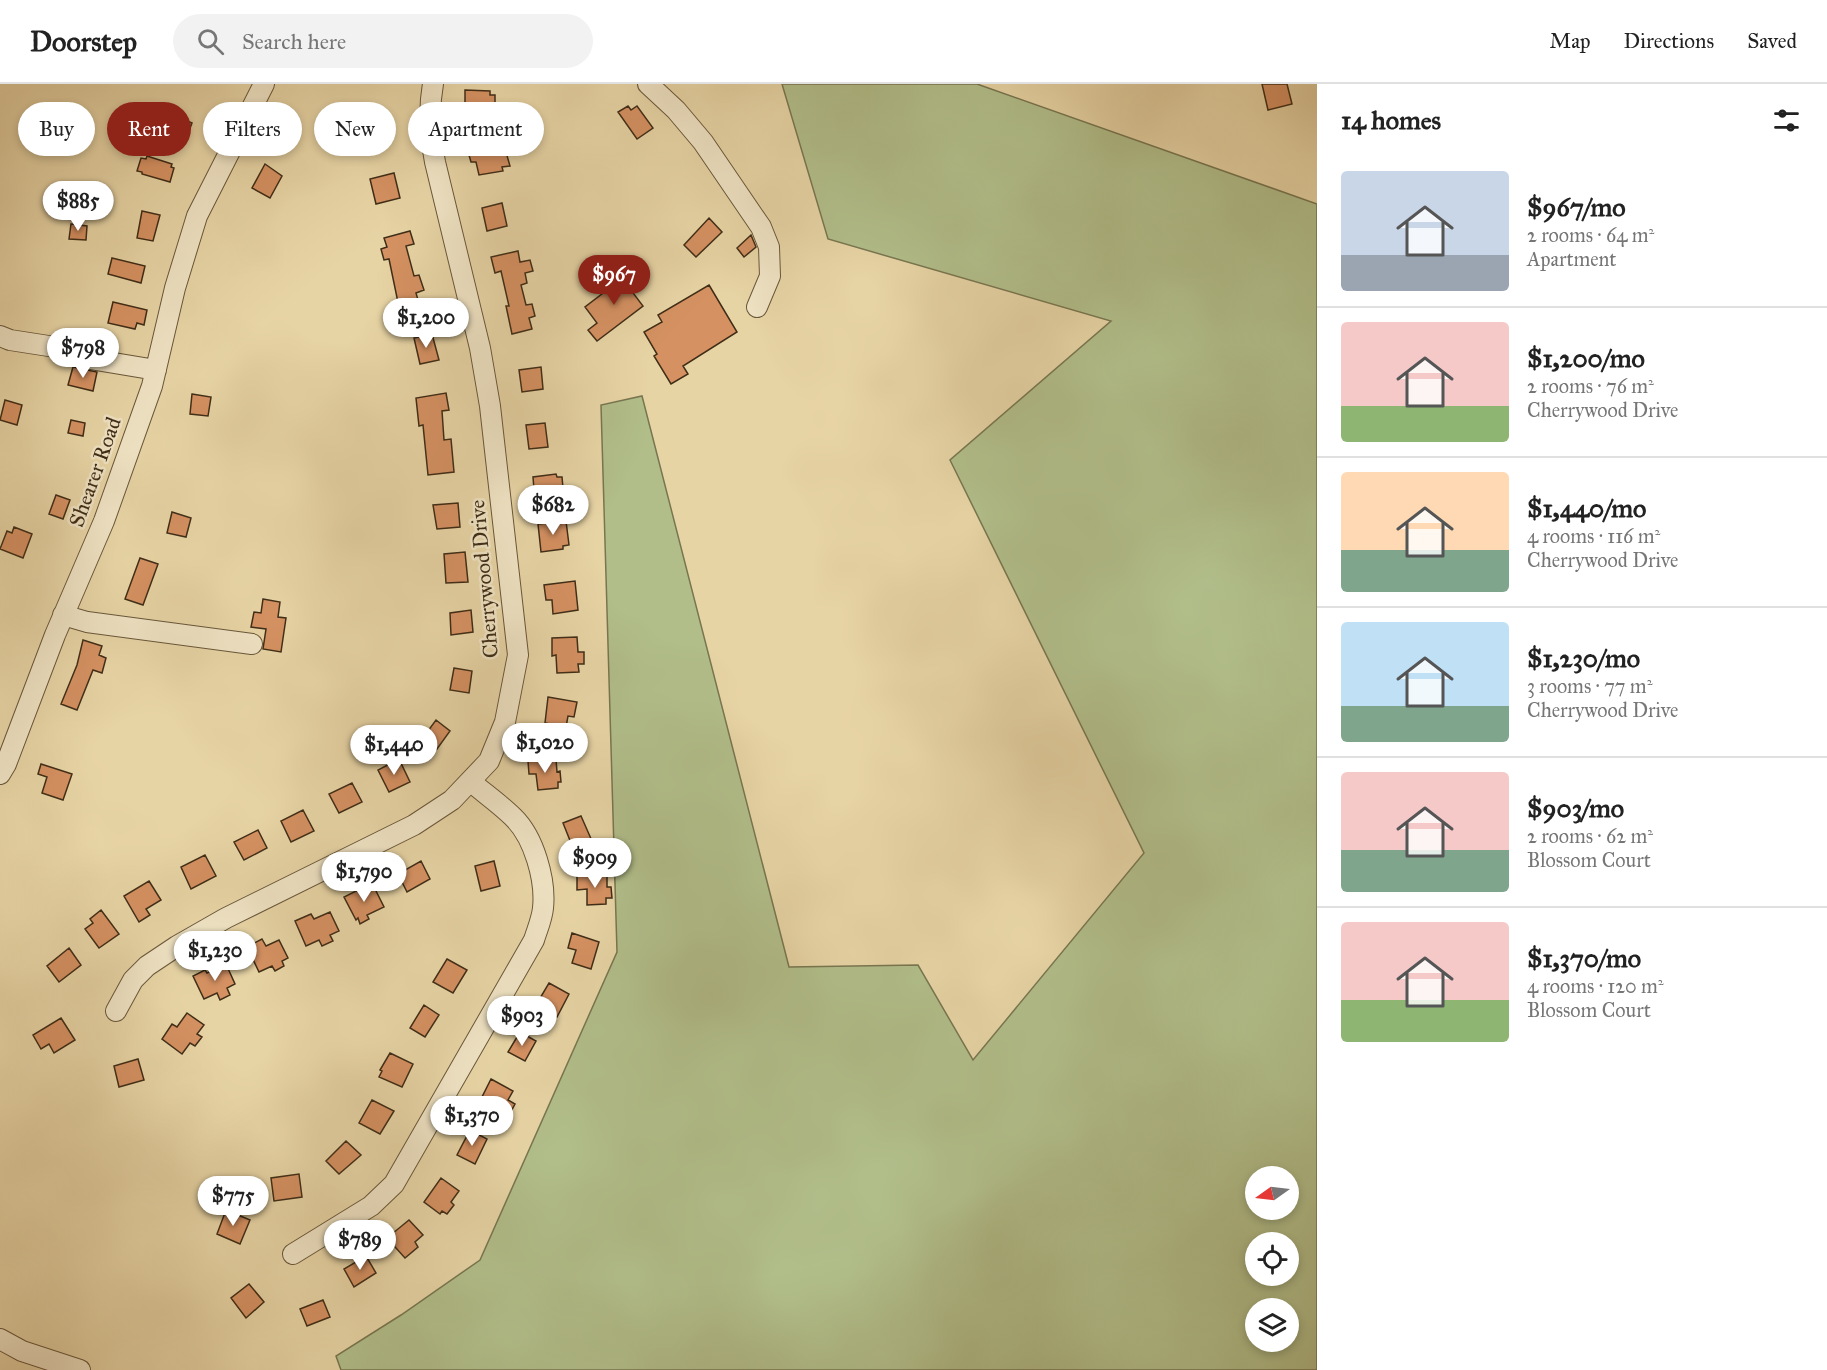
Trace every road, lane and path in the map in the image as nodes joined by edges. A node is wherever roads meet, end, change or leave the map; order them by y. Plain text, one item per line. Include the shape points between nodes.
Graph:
1 (264, 84) edge
2 (433, 84) edge
3 (648, 84) edge
4 (757, 307) dead end
5 (0, 336) edge
6 (156, 370) junction
7 (63, 615) junction
8 (252, 644) dead end
9 (0, 774) edge
10 (470, 781) junction
11 (116, 1011) dead end
12 (292, 1254) dead end
13 (0, 1339) edge
14 (80, 1370) edge

1 - 6 street, Shearer Road via 197,216
2 - 10 street, Cherrywood Drive via 430,134 490,406 518,655 505,722 489,761
3 - 4 street via 703,142 761,227 769,247 770,276
5 - 6 street via 94,360
6 - 7 street, Shearer Road via 104,521
7 - 8 street via 87,622
7 - 9 street, Shearer Road
10 - 11 street, Cherrywood Drive via 452,800 414,825 177,946 133,980
10 - 12 street via 515,819 539,865 543,910 534,940 394,1184 371,1206
13 - 14 street via 22,1352

